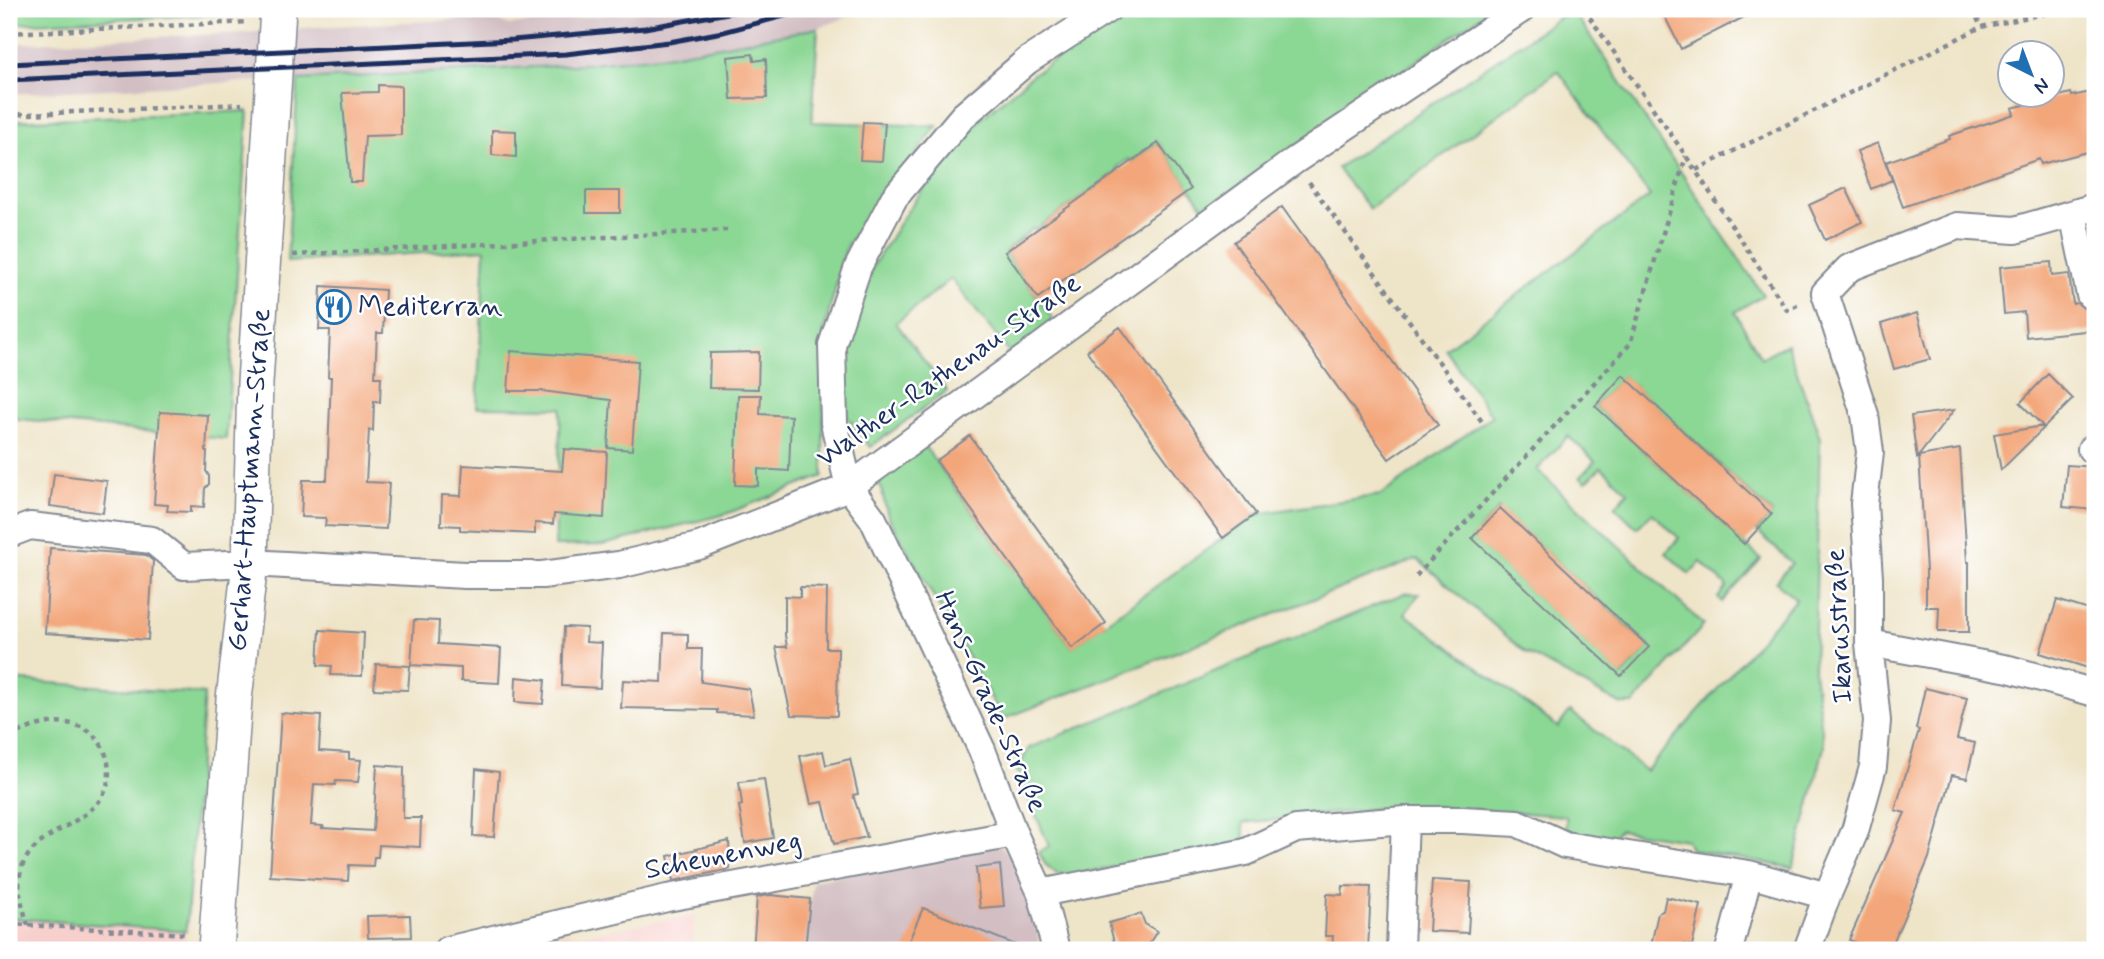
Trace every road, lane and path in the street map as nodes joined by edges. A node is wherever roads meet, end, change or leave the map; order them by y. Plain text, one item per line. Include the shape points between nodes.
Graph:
1 (1108, 9) edge
2 (1522, 9) edge
3 (1584, 9) edge
4 (1973, 9) edge
5 (2068, 9) edge
6 (268, 15) edge
7 (1981, 27) junction
8 (9, 33) edge
9 (253, 103) dead end
10 (9, 115) edge
11 (1686, 156) junction
12 (1294, 161) junction
13 (1696, 170) junction
14 (2084, 211) edge
15 (727, 230) dead end
16 (265, 257) junction
17 (1825, 293) junction
18 (2090, 295) dead end
19 (1482, 423) dead end
20 (849, 487) junction
21 (9, 534) edge
22 (250, 563) junction
23 (1416, 576) dead end
24 (1869, 643) junction
25 (2095, 693) edge
26 (9, 736) edge
27 (1405, 820) junction
28 (1014, 834) junction
29 (1749, 874) junction
30 (1041, 893) junction
31 (1827, 896) junction
32 (9, 924) edge
33 (28, 925) junction
34 (204, 943) edge
35 (1400, 948) dead end
36 (447, 950) edge
37 (1056, 950) edge
38 (1729, 950) edge
39 (1807, 950) edge

1 - 20 street via 1027,61 963,116 894,198 858,267 832,345 834,423
2 - 12 street, Walther-Rathenau-Straße
3 - 11 path
4 - 7 path
5 - 7 path
6 - 8 path
6 - 16 main road, Gerhart-Hauptmann-Straße
7 - 13 path
9 - 10 path
11 - 13 path
11 - 23 path via 1630,344
12 - 19 path
12 - 20 street, Walther-Rathenau-Straße
13 - 17 path via 1787,310
14 - 17 street via 2015,230 1957,226 1849,268
14 - 18 street
15 - 16 path
16 - 22 main road, Gerhart-Hauptmann-Straße
17 - 24 street, Ikarusstraße via 1865,415 1870,452 1864,504
20 - 22 street, Walther-Rathenau-Straße via 699,546 618,565 542,575
20 - 28 street, Hans-Grade-Straße via 873,519 982,750
21 - 22 street, Walther-Rathenau-Straße via 30,526 152,540 184,566
22 - 34 main road, Gerhart-Hauptmann-Straße
24 - 25 street via 2009,669
24 - 31 street, Ikarusstraße via 1877,721 1873,767 1855,831
26 - 33 path via 63,720 77,724 101,744 110,773 96,806 30,854 18,892
27 - 29 street via 1517,823 1565,845
27 - 30 street via 1296,829 1247,852
27 - 35 street
28 - 30 street, Hans-Grade-Straße
28 - 36 street, Scheunenweg via 667,898
29 - 31 street
29 - 38 street
30 - 37 street, Hans-Grade-Straße
31 - 39 street, Ikarusstraße
32 - 33 path
33 - 34 path

